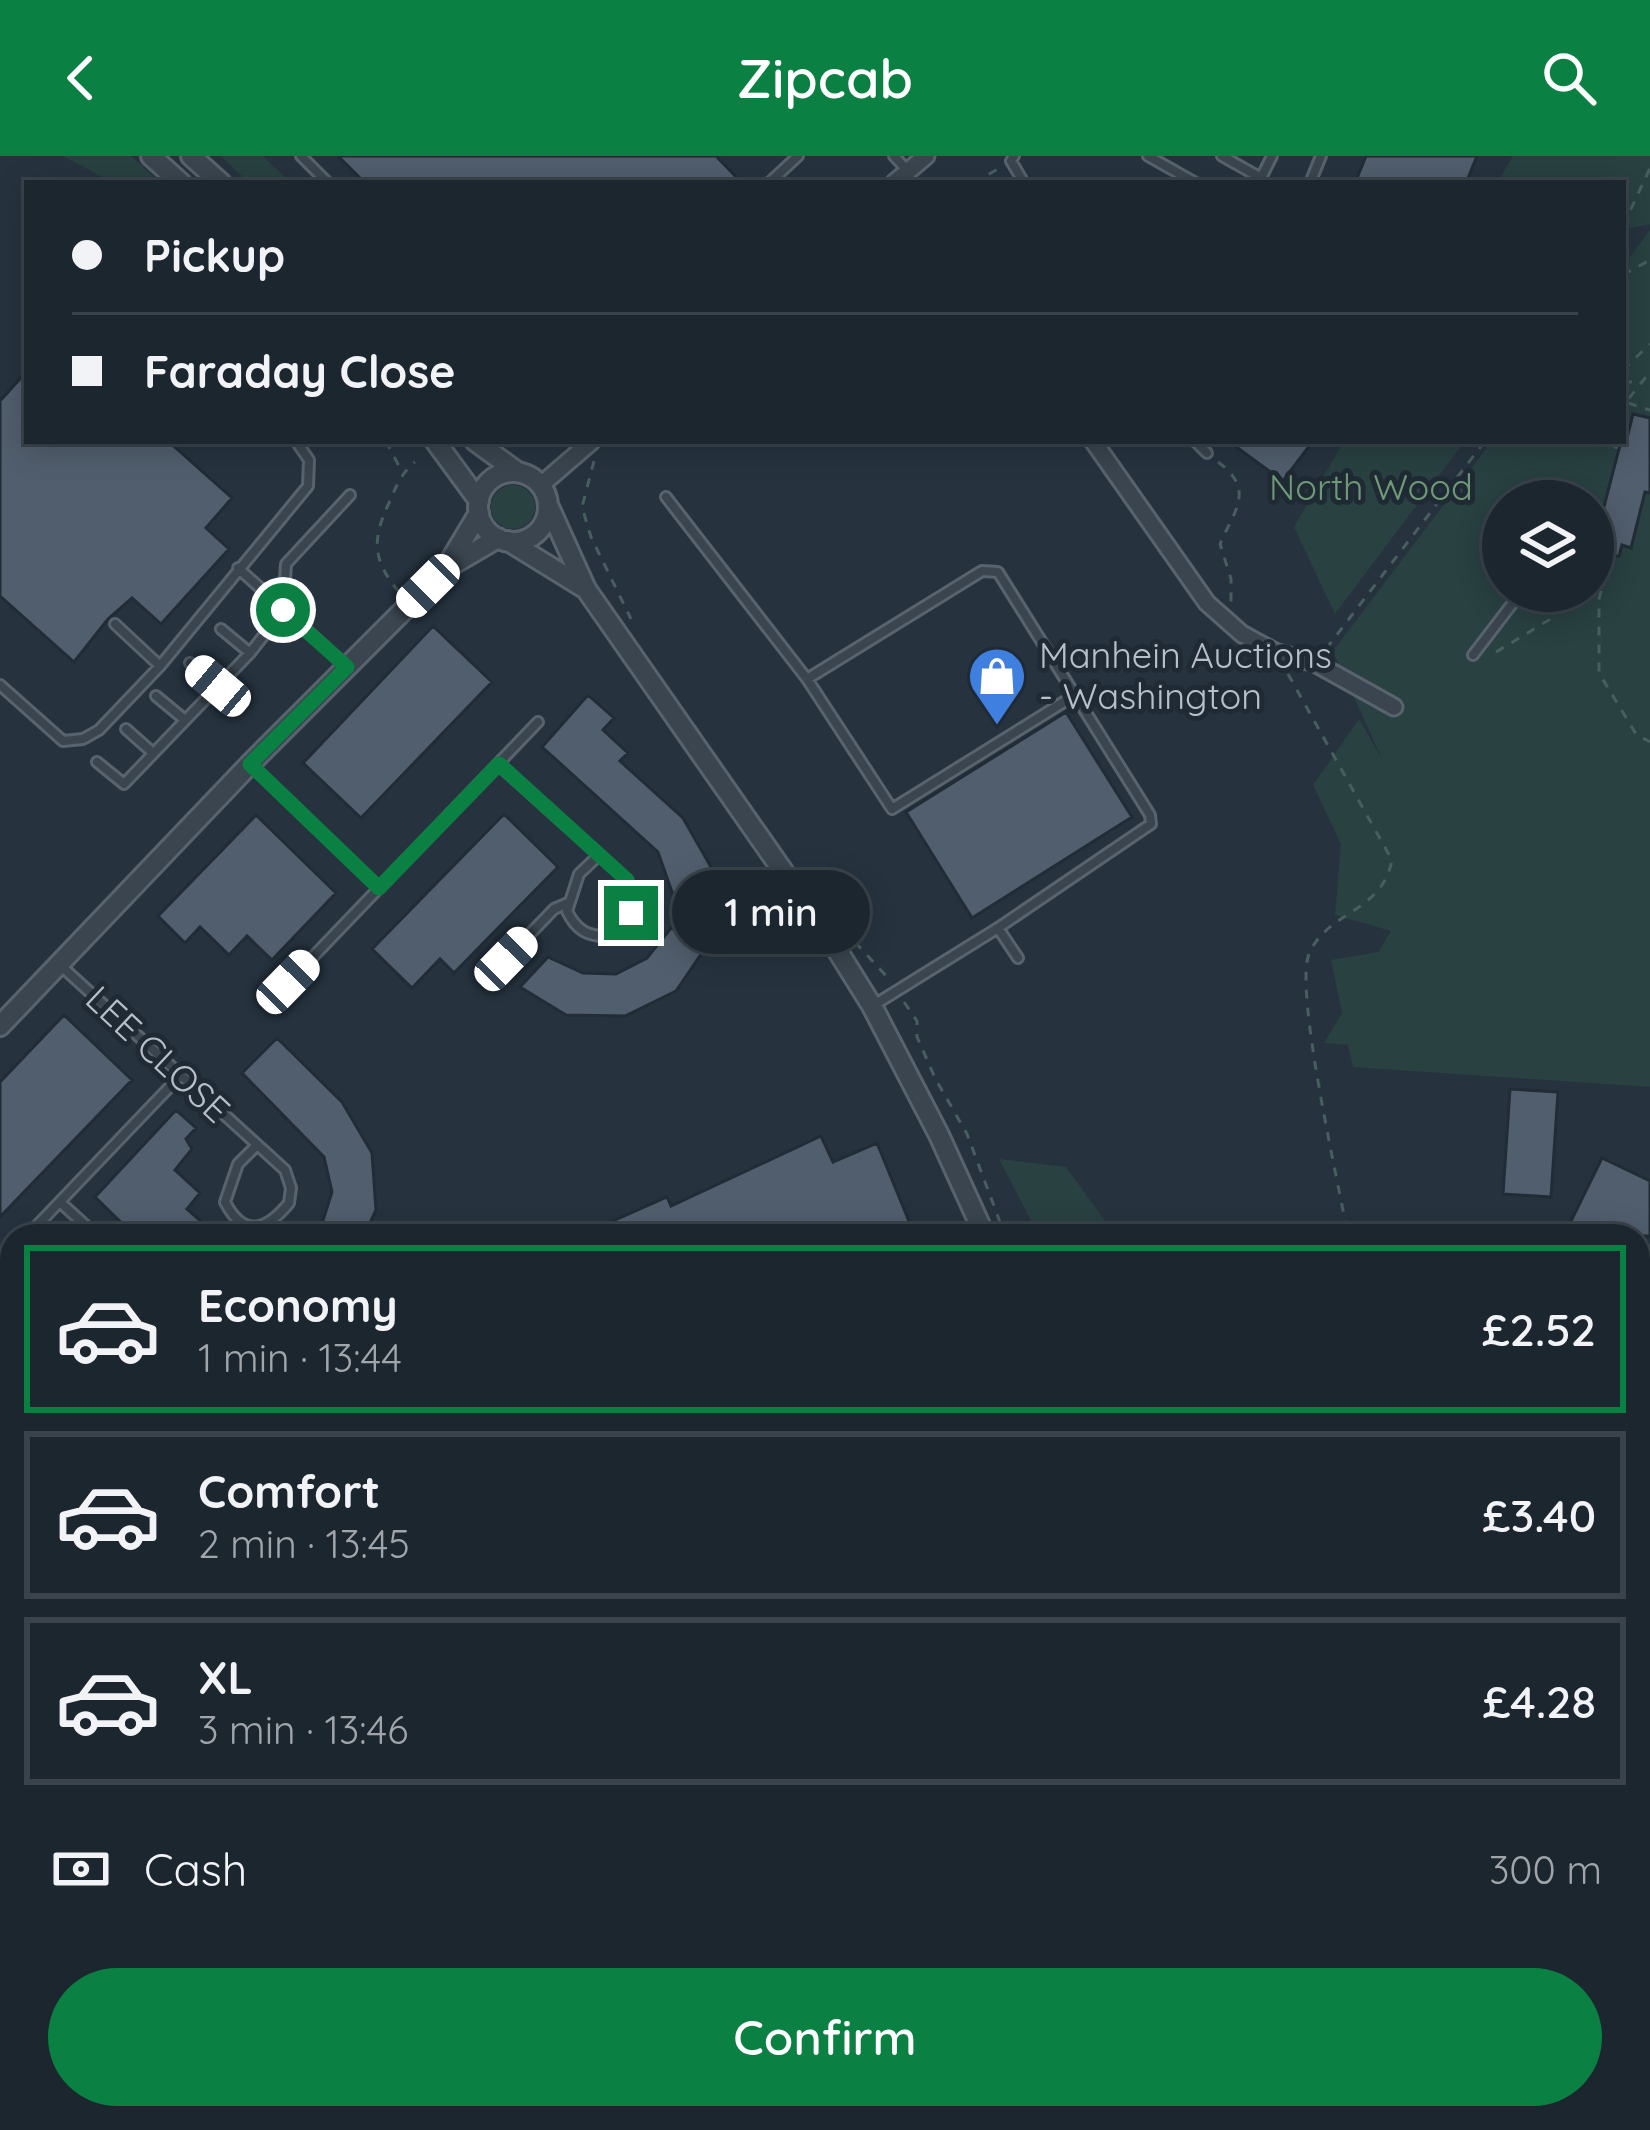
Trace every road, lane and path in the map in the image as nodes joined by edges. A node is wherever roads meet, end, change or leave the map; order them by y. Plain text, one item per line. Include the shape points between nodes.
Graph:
1 (151, 156) edge
2 (191, 156) edge
3 (302, 156) edge
4 (797, 156) edge
5 (894, 156) edge
6 (926, 156) edge
7 (1148, 156) edge
8 (1222, 156) edge
9 (1273, 156) edge
10 (1013, 159) edge
11 (1650, 168) edge
12 (909, 172) junction
13 (179, 180) edge
14 (218, 180) edge
15 (325, 180) edge
16 (772, 180) edge
17 (898, 180) edge
18 (978, 180) edge
19 (1191, 180) edge
20 (1626, 220) edge
21 (1650, 344) edge
22 (1626, 367) edge
23 (1650, 372) edge
24 (1626, 382) edge
25 (1640, 382) junction
26 (1626, 402) joint
27 (1650, 410) edge
28 (298, 444) edge
29 (388, 444) edge
30 (437, 444) edge
31 (479, 444) edge
32 (589, 444) edge
33 (1095, 444) edge
34 (1198, 444) edge
35 (1483, 444) edge
36 (1616, 444) edge
37 (1620, 448) dead end
38 (1208, 453) joint
39 (415, 462) dead end
40 (516, 472) junction
41 (403, 474) junction
42 (542, 485) junction
43 (350, 495) dead end
44 (666, 496) dead end
45 (478, 507) junction
46 (549, 507) junction
47 (503, 540) junction
48 (238, 568) junction
49 (446, 568) junction
50 (586, 589) junction
51 (410, 604) junction
52 (283, 610) junction
53 (1506, 612) edge
54 (1547, 612) edge
55 (1599, 612) edge
56 (1228, 621) junction
57 (115, 624) dead end
58 (220, 629) dead end
59 (1275, 652) junction
60 (1496, 652) dead end
61 (250, 653) junction
62 (1473, 656) dead end
63 (190, 663) dead end
64 (1315, 663) junction
65 (160, 666) junction
66 (347, 667) junction
67 (808, 679) junction
68 (0, 686) edge
69 (218, 686) junction
70 (1075, 695) junction
71 (156, 696) dead end
72 (1394, 707) dead end
73 (185, 720) junction
74 (538, 722) dead end
75 (126, 729) dead end
76 (1650, 742) edge
77 (154, 753) junction
78 (98, 762) dead end
79 (250, 764) junction
80 (499, 764) junction
81 (599, 855) junction
82 (379, 888) junction
83 (568, 903) junction
84 (998, 928) junction
85 (1018, 958) dead end
86 (506, 959) dead end
87 (59, 964) junction
88 (288, 982) dead end
89 (872, 1006) junction
90 (0, 1026) edge
91 (181, 1075) junction
92 (257, 1145) junction
93 (60, 1202) junction
94 (39, 1224) edge
95 (84, 1224) edge
96 (246, 1224) edge
97 (268, 1224) edge
98 (980, 1224) edge
99 (1346, 1224) edge

1 - 13 street
2 - 14 street
3 - 15 lane
4 - 16 lane
5 - 12 lane
6 - 12 street
7 - 19 lane
8 - 9 lane via 1261,178
10 - 18 path
11 - 20 path
12 - 17 street
21 - 22 path
23 - 25 path
24 - 25 path
25 - 26 path
26 - 27 path
28 - 48 lane via 309,460 308,486
29 - 41 path
30 - 45 street
31 - 40 street
32 - 42 street
33 - 56 street
34 - 38 lane
35 - 64 path
36 - 37 path
38 - 56 path via 1234,474 1240,497 1220,544 1233,596
39 - 41 path
40 - 42 street
40 - 45 street via 490,480
41 - 51 path via 375,532 382,572
42 - 46 street
43 - 52 lane via 286,564
44 - 67 lane
45 - 47 street via 488,531
45 - 49 street
46 - 47 street via 536,533
46 - 50 street
47 - 49 street
47 - 50 street
48 - 52 lane
48 - 65 lane
49 - 51 street
50 - 89 street
51 - 66 street
52 - 61 lane
52 - 66 lane
53 - 62 lane
54 - 60 path via 1549,620
55 - 76 path via 1599,673 1636,734
56 - 59 street
57 - 65 lane
58 - 61 lane
59 - 64 street
59 - 99 path via 1392,860 1379,893 1307,956 1305,999
61 - 69 lane
63 - 69 lane
64 - 72 street
65 - 68 lane via 82,739 63,741
66 - 79 street
67 - 70 lane via 982,571 998,572
67 - 70 lane via 892,808
69 - 73 lane
70 - 84 lane via 1150,824
71 - 73 lane
73 - 77 lane
74 - 80 lane
75 - 77 lane
77 - 78 lane via 124,784
79 - 82 lane
79 - 87 street
80 - 81 lane
80 - 82 lane
81 - 83 lane via 579,874
81 - 83 lane via 627,880 631,913 596,937 573,923
82 - 88 lane
83 - 86 lane
84 - 85 lane
84 - 89 lane
87 - 90 street
87 - 91 lane, LEE CLOSE
89 - 98 street
91 - 92 lane, LEE CLOSE
91 - 93 lane
92 - 96 lane, LEE CLOSE via 238,1164 226,1202
92 - 97 lane, LEE CLOSE via 285,1170 291,1188 290,1203
93 - 94 lane
93 - 95 lane

